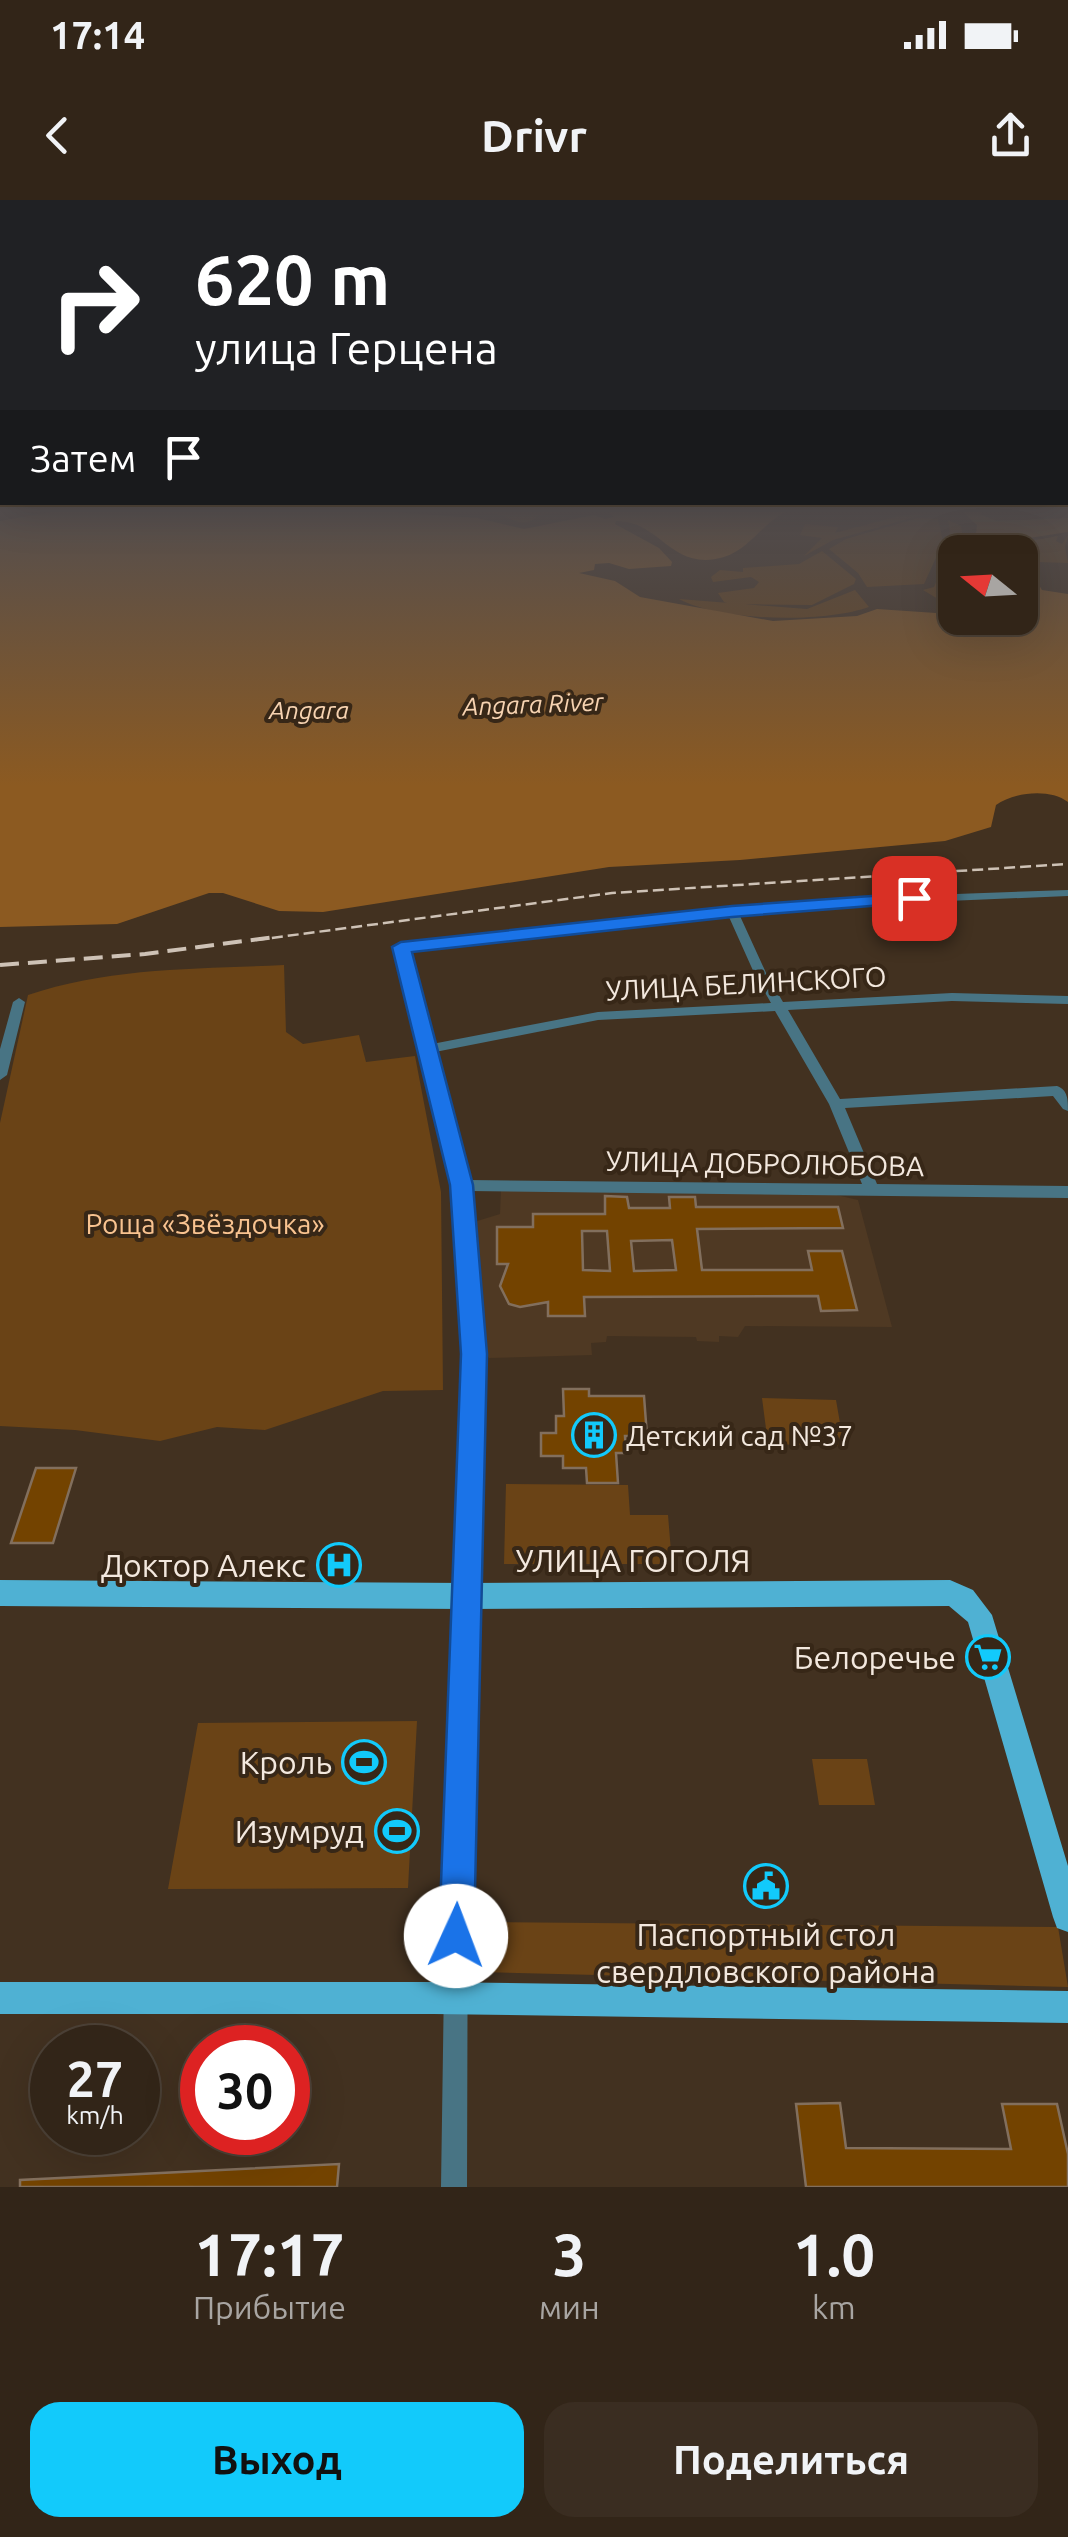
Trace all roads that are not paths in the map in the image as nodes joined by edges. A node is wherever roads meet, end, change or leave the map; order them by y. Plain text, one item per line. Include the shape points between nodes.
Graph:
1 (1068, 893) edge
2 (732, 911) junction
3 (1068, 1000) edge
4 (19, 1002) dead end
5 (779, 1003) junction
6 (430, 1049) junction
7 (0, 1075) edge
8 (836, 1104) junction
9 (1068, 1106) edge
10 (462, 1185) junction
11 (872, 1188) junction
12 (1068, 1192) edge
13 (0, 1594) edge
14 (468, 1596) junction
15 (1068, 1917) edge
16 (0, 1998) edge
17 (454, 1999) junction
18 (1068, 2007) edge
19 (454, 2187) edge

1 - 2 street
2 - 5 street
2 - 6 street via 401,947
3 - 5 street, УЛИЦА БЕЛИНСКОГО via 952,996
4 - 7 street
5 - 6 street, УЛИЦА БЕЛИНСКОГО via 598,1016
5 - 8 street
6 - 10 street
8 - 9 street via 1057,1091
8 - 11 street
10 - 11 street, УЛИЦА ДОБРОЛЮБОВА
10 - 14 street via 474,1354
11 - 12 street, УЛИЦА ДОБРОЛЮБОВА
13 - 14 main road, УЛИЦА ГОГОЛЯ
14 - 15 main road, УЛИЦА ГОГОЛЯ via 950,1593 964,1599 979,1615
14 - 17 street
16 - 17 main road
17 - 18 main road
17 - 19 street

